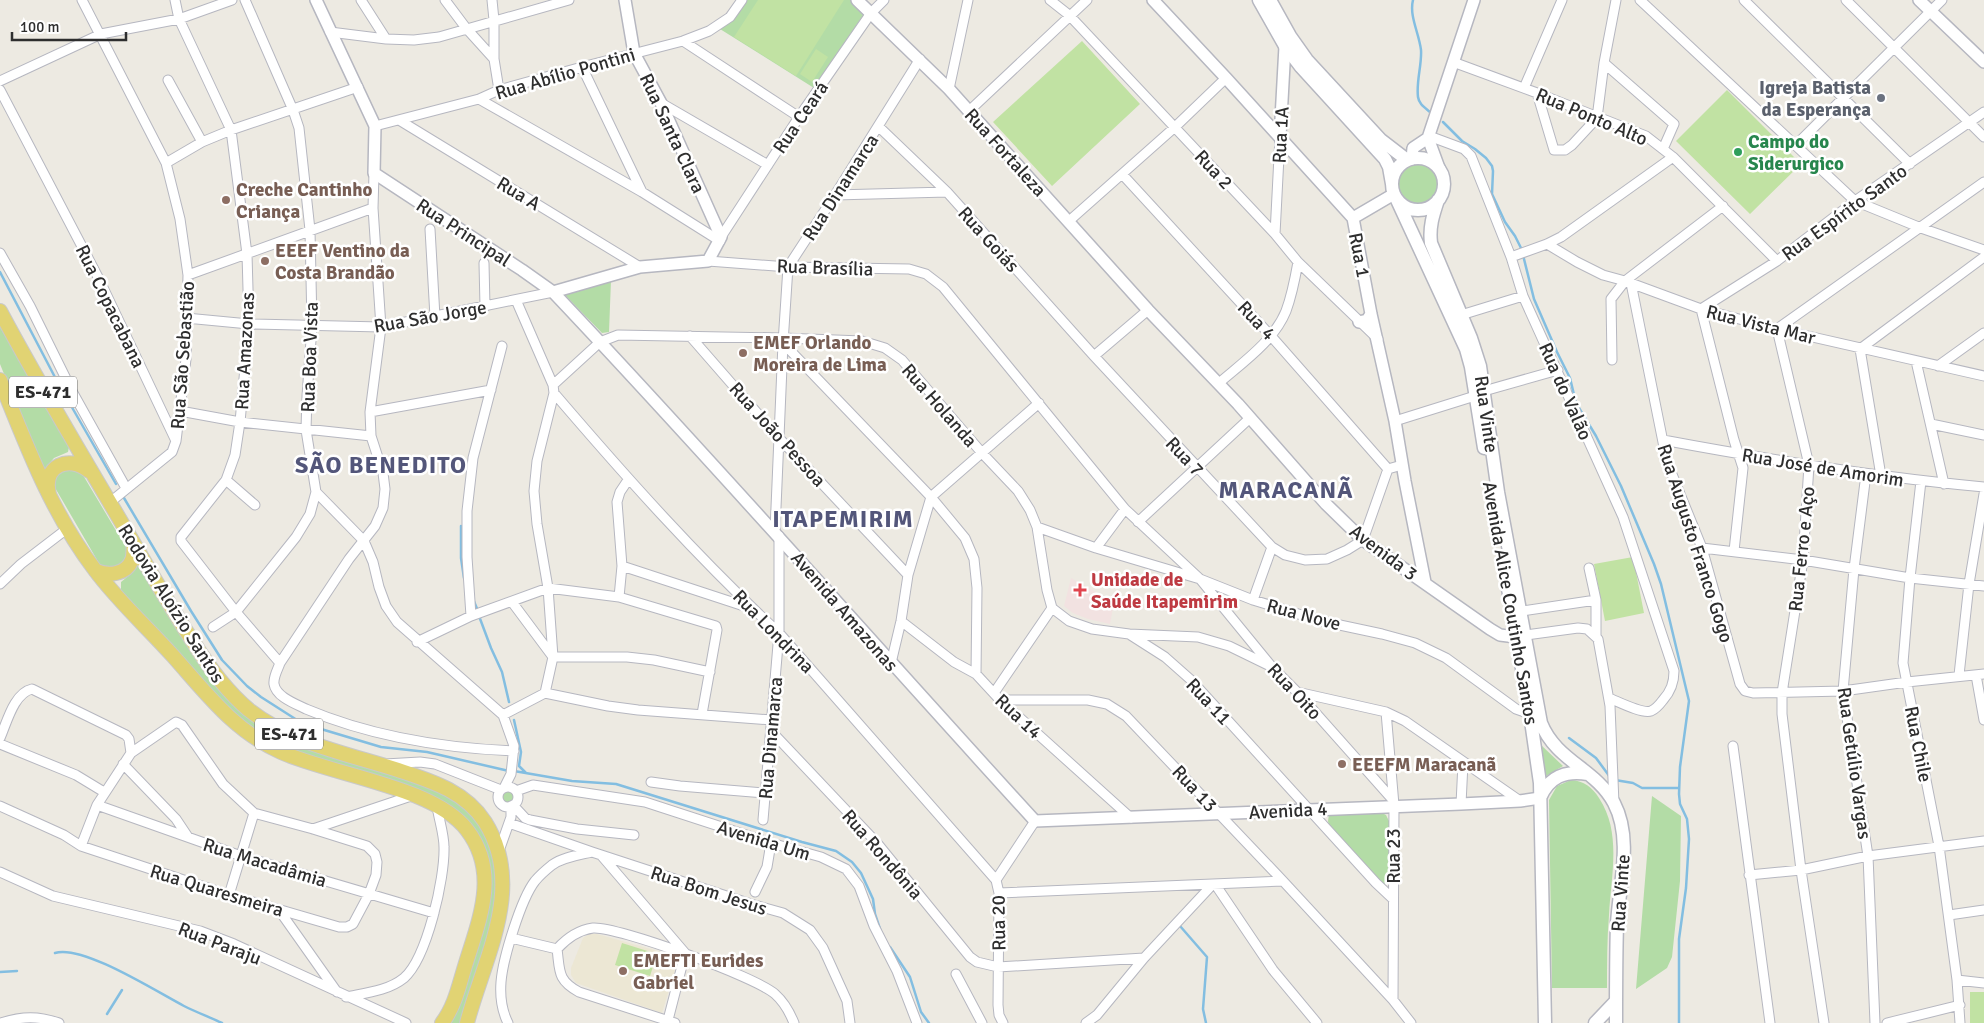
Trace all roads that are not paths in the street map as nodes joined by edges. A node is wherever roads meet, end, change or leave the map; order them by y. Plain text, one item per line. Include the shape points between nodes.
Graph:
1 (82, 0) edge
2 (175, 0) edge
3 (232, 0) edge
4 (245, 0) edge
5 (316, 0) edge
6 (361, 0) edge
7 (445, 0) edge
8 (492, 0) edge
9 (569, 0) edge
10 (625, 0) edge
11 (742, 0) edge
12 (857, 0) edge
13 (884, 0) edge
14 (1050, 0) edge
15 (1087, 0) edge
16 (1153, 0) edge
17 (1259, 0) edge
18 (1270, 0) edge
19 (1474, 0) edge
20 (1562, 0) edge
21 (1616, 0) edge
22 (1640, 0) edge
23 (1744, 0) edge
24 (1846, 0) edge
25 (1919, 0) edge
26 (1942, 0) edge
27 (559, 1) edge
28 (968, 1) edge
29 (1932, 11) junction
30 (871, 13) junction
31 (1069, 16) junction
32 (179, 19) junction
33 (494, 20) junction
34 (466, 28) junction
35 (330, 32) junction
36 (101, 34) junction
37 (386, 39) junction
38 (683, 41) junction
39 (1289, 44) junction
40 (1894, 48) junction
41 (634, 53) junction
42 (494, 59) junction
43 (920, 59) junction
44 (1454, 62) junction
45 (1984, 62) edge
46 (1604, 63) junction
47 (582, 67) junction
48 (1226, 78) junction
49 (168, 80) dead end
50 (0, 81) edge
51 (358, 87) junction
52 (1524, 88) junction
53 (949, 89) junction
54 (0, 90) edge
55 (499, 90) junction
56 (1537, 93) junction
57 (479, 98) junction
58 (1842, 98) junction
59 (661, 103) junction
60 (294, 110) junction
61 (969, 111) junction
62 (1984, 112) edge
63 (799, 117) junction
64 (1597, 118) junction
65 (398, 120) junction
66 (1970, 122) junction
67 (375, 126) junction
68 (878, 126) junction
69 (1175, 127) junction
70 (231, 130) junction
71 (1280, 137) junction
72 (1428, 137) junction
73 (1984, 137) edge
74 (202, 142) junction
75 (1796, 144) junction
76 (1664, 149) junction
77 (1407, 155) junction
78 (1673, 157) junction
79 (166, 163) junction
80 (1910, 164) junction
81 (768, 165) junction
82 (1439, 168) junction
83 (374, 173) junction
84 (1122, 174) junction
85 (1984, 182) edge
86 (642, 192) junction
87 (947, 192) junction
88 (1394, 193) junction
89 (835, 195) junction
90 (1438, 200) junction
91 (1855, 201) junction
92 (1723, 206) junction
93 (372, 208) junction
94 (1353, 218) junction
95 (1069, 222) junction
96 (1921, 228) junction
97 (430, 229) dead end
98 (310, 230) junction
99 (1274, 234) junction
100 (720, 239) junction
101 (1547, 244) junction
102 (1984, 250) edge
103 (0, 253) edge
104 (247, 254) junction
105 (1514, 255) junction
106 (1984, 257) edge
107 (708, 261) junction
108 (1777, 261) junction
109 (1298, 262) junction
110 (484, 263) dead end
111 (640, 267) junction
112 (788, 267) junction
113 (188, 275) junction
114 (1628, 282) junction
115 (553, 292) junction
116 (1523, 296) junction
117 (516, 300) junction
118 (485, 307) junction
119 (1701, 309) junction
120 (1148, 310) junction
121 (0, 311) edge
122 (1372, 314) junction
123 (1461, 315) junction
124 (435, 317) junction
125 (186, 318) junction
126 (1359, 322) junction
127 (249, 324) junction
128 (312, 326) junction
129 (381, 327) junction
130 (1777, 329) junction
131 (1984, 333) edge
132 (690, 336) junction
133 (1272, 336) junction
134 (1378, 339) junction
135 (783, 340) junction
136 (600, 342) junction
137 (502, 346) dead end
138 (1860, 349) junction
139 (1094, 356) junction
140 (1612, 360) dead end
141 (1916, 361) junction
142 (1938, 366) junction
143 (1558, 370) junction
144 (1984, 376) edge
145 (0, 380) edge
146 (1218, 384) junction
147 (554, 389) junction
148 (491, 390) junction
149 (1480, 394) junction
150 (1039, 404) junction
151 (180, 411) junction
152 (370, 412) junction
153 (1250, 418) junction
154 (1395, 421) junction
155 (240, 422) junction
156 (1931, 424) junction
157 (306, 430) junction
158 (1984, 435) edge
159 (371, 436) junction
160 (779, 438) junction
161 (1663, 440) junction
162 (176, 441) junction
163 (982, 453) junction
164 (1740, 454) junction
165 (1402, 465) junction
166 (1808, 465) junction
167 (1197, 468) junction
168 (1388, 469) junction
169 (90, 471) junction
170 (1866, 474) junction
171 (1881, 476) junction
172 (226, 480) junction
173 (628, 480) junction
174 (1921, 481) junction
175 (1944, 484) junction
176 (1984, 487) edge
177 (126, 488) junction
178 (316, 492) junction
179 (1984, 494) edge
180 (931, 497) junction
181 (50, 498) junction
182 (108, 502) junction
183 (255, 505) dead end
184 (1125, 509) junction
185 (1138, 522) junction
186 (1037, 527) junction
187 (68, 528) junction
188 (777, 534) junction
189 (1363, 540) junction
190 (364, 541) junction
191 (134, 544) junction
192 (1096, 548) junction
193 (1272, 548) junction
194 (1702, 548) junction
195 (1734, 551) junction
196 (1803, 560) junction
197 (622, 566) junction
198 (1589, 568) dead end
199 (1854, 569) junction
200 (96, 571) junction
201 (908, 575) junction
202 (1200, 578) junction
203 (1910, 578) junction
204 (1425, 582) junction
205 (0, 584) edge
206 (1969, 584) junction
207 (1984, 586) edge
208 (548, 588) junction
209 (618, 598) junction
210 (1253, 600) junction
211 (1596, 600) junction
212 (512, 602) junction
213 (1052, 608) junction
214 (753, 609) junction
215 (1522, 610) junction
216 (236, 612) junction
217 (471, 616) junction
218 (901, 621) junction
219 (213, 628) dead end
220 (779, 633) junction
221 (1129, 634) junction
222 (1596, 635) junction
223 (1521, 636) junction
224 (418, 642) junction
225 (553, 657) junction
226 (280, 663) junction
227 (891, 664) junction
228 (1272, 667) junction
229 (710, 672) junction
230 (976, 674) junction
231 (1980, 674) edge
232 (1959, 675) junction
233 (1907, 682) junction
234 (1843, 691) junction
235 (1297, 692) junction
236 (545, 693) junction
237 (1782, 693) junction
238 (997, 696) junction
239 (1609, 698) junction
240 (1386, 712) junction
241 (702, 714) junction
242 (1530, 714) junction
243 (503, 715) junction
244 (772, 720) junction
245 (1984, 720) edge
246 (772, 732) junction
247 (0, 738) edge
248 (0, 744) edge
249 (1733, 746) dead end
250 (514, 750) junction
251 (130, 753) junction
252 (1463, 763) junction
253 (124, 764) junction
254 (380, 764) junction
255 (512, 769) junction
256 (1588, 774) junction
257 (651, 782) dead end
258 (502, 789) junction
259 (516, 791) junction
260 (104, 792) junction
261 (766, 793) junction
262 (414, 795) junction
263 (1540, 798) junction
264 (1520, 801) junction
265 (1393, 803) junction
266 (1461, 804) junction
267 (1614, 804) junction
268 (97, 805) junction
269 (0, 806) edge
270 (437, 806) junction
271 (512, 806) junction
272 (1310, 809) junction
273 (254, 813) junction
274 (1219, 813) junction
275 (1131, 818) junction
276 (764, 820) dead end
277 (1035, 821) junction
278 (509, 823) junction
279 (313, 829) junction
280 (634, 835) dead end
281 (188, 837) junction
282 (1984, 840) edge
283 (771, 843) junction
284 (81, 846) junction
285 (1939, 846) junction
286 (499, 851) junction
287 (597, 853) junction
288 (241, 856) junction
289 (1868, 856) junction
290 (1801, 870) junction
291 (0, 872) edge
292 (1750, 875) junction
293 (996, 880) junction
294 (1283, 881) junction
295 (1214, 884) junction
296 (755, 892) dead end
297 (998, 893) junction
298 (369, 894) junction
299 (229, 895) junction
300 (1393, 899) junction
301 (280, 910) junction
302 (1984, 910) edge
303 (434, 914) junction
304 (1949, 915) junction
305 (511, 938) junction
306 (557, 949) junction
307 (685, 954) junction
308 (1144, 958) junction
309 (998, 967) junction
310 (956, 974) dead end
311 (1957, 980) junction
312 (1984, 982) edge
313 (342, 995) junction
314 (1393, 1000) junction
315 (1616, 1001) junction
316 (1960, 1005) junction
317 (672, 1021) edge
318 (1, 1023) edge
319 (59, 1023) edge
320 (406, 1023) edge
321 (442, 1023) edge
322 (467, 1023) edge
323 (508, 1023) edge
324 (656, 1023) edge
325 (794, 1023) edge
326 (850, 1023) edge
327 (917, 1023) edge
328 (982, 1023) edge
329 (1004, 1023) edge
330 (1086, 1023) edge
331 (1317, 1023) edge
332 (1411, 1023) edge
333 (1545, 1023) edge
334 (1595, 1023) edge
335 (1616, 1023) edge
336 (1770, 1023) edge
337 (1824, 1023) edge
338 (1875, 1023) edge
339 (1887, 1023) edge
340 (1960, 1023) edge

1 - 36 street, Rua São Sebastião
2 - 32 street, Rua Amazonas
3 - 32 street
4 - 60 street, Rua Boa Vista
5 - 35 street
6 - 37 street
7 - 34 street
8 - 33 street
9 - 27 street
10 - 41 street, Rua Santa Clara
11 - 38 street, Rua Abílio Pontini via 730,17 709,31
12 - 30 street, Rua Fortaleza
13 - 30 street, Rua Ceará
14 - 31 street, Rua 2
15 - 31 street
16 - 48 street, Rua 1
17 - 39 main road, Avenida Alice Coutinho Santos
18 - 39 main road, Avenida Alice Coutinho Santos
19 - 44 street
20 - 52 street
21 - 46 street
22 - 75 street
23 - 58 street
24 - 40 street
25 - 29 street
26 - 29 street
27 - 33 street
28 - 53 street
29 - 40 street
29 - 45 street
30 - 43 street, Rua Fortaleza
30 - 63 street, Rua Ceará
31 - 61 street
31 - 69 street, Rua 2
32 - 36 street
32 - 70 street, Rua Amazonas
33 - 34 street
33 - 42 street
34 - 37 street via 430,38
34 - 42 street
35 - 37 street
35 - 51 street
36 - 50 street
36 - 79 street, Rua São Sebastião
38 - 41 street, Rua Abílio Pontini
38 - 63 street
39 - 71 street, Rua 1A
39 - 77 main road, Avenida Alice Coutinho Santos via 1374,133
39 - 88 main road, Avenida Alice Coutinho Santos via 1301,67 1385,159
40 - 58 street
40 - 66 street
41 - 47 street, Rua Abílio Pontini
41 - 59 street, Rua Santa Clara
42 - 55 street
43 - 53 street, Rua Fortaleza
43 - 68 street, Rua Dinamarca
44 - 52 street, Rua Ponto Alto
44 - 72 street
46 - 64 street
46 - 76 street via 1674,124
47 - 55 street, Rua Abílio Pontini
47 - 86 street
48 - 69 street
48 - 71 street, Rua 1
49 - 74 street
51 - 60 street
51 - 67 street
52 - 56 street, Rua Ponto Alto
53 - 61 street, Rua Fortaleza
54 - 162 street, Rua Copacabana via 100,279
55 - 57 street, Rua Abílio Pontini
56 - 64 street, Rua Ponto Alto
56 - 64 street via 1554,150 1565,150 1572,145
57 - 65 street, Rua Abílio Pontini
57 - 86 street
58 - 75 street
58 - 80 street
59 - 81 street
59 - 100 street, Rua Santa Clara
60 - 70 street
60 - 98 street, Rua Boa Vista via 299,128
61 - 95 street, Rua Fortaleza
62 - 66 street, Rua Espírito Santo
63 - 81 street, Rua Ceará
64 - 76 street, Rua Ponto Alto via 1634,130
65 - 67 street, Rua Abílio Pontini
65 - 111 street, Rua A
66 - 73 street
66 - 80 street, Rua Espírito Santo
67 - 83 street
68 - 87 street, Rua Goiás
68 - 89 street, Rua Dinamarca
69 - 84 street
69 - 99 street, Rua 2
70 - 74 street
70 - 104 street, Rua Amazonas
71 - 94 street, Rua 1
71 - 99 street, Rua 1A
72 - 77 street
72 - 82 street
72 - 105 street, Rua do Valão via 1460,147 1471,156
74 - 79 street
75 - 91 street
76 - 78 street, Rua Ponto Alto
77 - 82 main road via 1422,158
77 - 88 main road via 1396,170
78 - 92 street, Rua Ponto Alto
78 - 101 street
79 - 113 street, Rua São Sebastião via 180,219
80 - 91 street, Rua Espírito Santo
81 - 100 street, Rua Ceará
82 - 90 main road via 1444,179
83 - 93 street
83 - 115 street, Rua Principal
84 - 95 street
84 - 133 street, Rua 4
85 - 96 street
86 - 100 street
87 - 89 street
87 - 139 street, Rua Goiás
88 - 90 main road via 1404,206 1413,210 1422,210
88 - 94 street
88 - 149 main road, Avenida Alice Coutinho Santos via 1466,349
89 - 112 street, Rua Dinamarca
90 - 123 main road, Rua Vinte via 1430,225 1431,243
91 - 96 street
91 - 108 street, Rua Espírito Santo
92 - 108 street, Rua Ponto Alto
92 - 114 street
93 - 98 street
93 - 129 street
94 - 122 street, Rua 1
95 - 120 street, Rua Fortaleza
96 - 102 street
96 - 130 street
97 - 124 street
98 - 104 street
98 - 128 street, Rua Boa Vista
99 - 109 street, Rua 2
100 - 107 street
101 - 105 street
101 - 114 street, Rua Vista Mar via 1603,275
103 - 177 street
104 - 113 street
104 - 127 street, Rua Amazonas
105 - 116 street, Rua do Valão
106 - 138 street
107 - 111 street, Rua Brasília
107 - 112 street, Rua Brasília
108 - 119 street, Rua Espírito Santo
109 - 126 street, Rua 2
109 - 133 street via 1286,312
110 - 118 street
111 - 115 street, Rua Brasília
112 - 135 street, Rua Dinamarca
112 - 150 street, Rua Brasília via 908,269 926,274 942,287
113 - 125 street, Rua São Sebastião
114 - 119 street, Rua Vista Mar
114 - 140 street via 1611,299
114 - 161 street, Rua Augusto Franco Gogo
115 - 117 street, Rua São Jorge
115 - 136 street, Avenida Amazonas
116 - 123 street
116 - 143 street, Rua do Valão
117 - 118 street, Rua São Jorge
117 - 147 street, Rua Londrina
118 - 124 street, Rua São Jorge
119 - 130 street, Rua Vista Mar
119 - 164 street via 1732,434
120 - 139 street
120 - 146 street, Avenida 3
121 - 169 main road, Rodovia Aloízio Santos / ES-471 via 37,382
122 - 126 street
122 - 134 street, Rua 1
123 - 149 main road, Rua Vinte via 1474,346
124 - 129 street, Rua São Jorge
125 - 127 street, Rua São Jorge
125 - 151 street, Rua São Sebastião via 186,359
126 - 134 street, Rua 2
127 - 128 street, Rua São Jorge
127 - 155 street, Rua Amazonas
128 - 129 street, Rua São Jorge
128 - 157 street, Rua Boa Vista
129 - 152 street
130 - 138 street, Rua Vista Mar
130 - 166 street, Rua Ferro e Aço
131 - 142 street
132 - 135 street, Rua Holanda
132 - 136 street, Rua Holanda via 626,334
132 - 160 street, Rua João Pessoa
133 - 146 street
133 - 168 street, Rua 4
134 - 154 street, Rua 1
135 - 160 street, Rua Dinamarca
135 - 163 street, Rua Holanda via 862,342 884,348 902,360
135 - 180 street
136 - 147 street
136 - 188 street, Avenida Amazonas
137 - 148 street
138 - 141 street, Rua Vista Mar
138 - 171 street
139 - 167 street, Rua 7
141 - 142 street, Rua Vista Mar
141 - 156 street
142 - 144 street, Rua Vista Mar
143 - 149 street
143 - 239 street, Rua do Valão via 1623,517 1674,671 1670,692 1651,711
145 - 181 main road, Rodovia Aloízio Santos / ES-471
146 - 153 street, Avenida 3
147 - 173 street, Rua Londrina
147 - 208 street via 537,461 534,491
148 - 152 street
148 - 217 street via 474,458 467,510
149 - 154 street
149 - 215 main road, Rua Vinte
149 - 223 main road, Avenida Alice Coutinho Santos
150 - 163 street
150 - 184 street, Rua Brasília
151 - 155 street
151 - 162 street, Rua São Sebastião
152 - 159 street
153 - 167 street
153 - 189 street, Avenida 3 via 1326,504
154 - 165 street, Rua 1
155 - 157 street
155 - 172 street, Rua Amazonas via 235,455
156 - 158 street
156 - 175 street
157 - 159 street
157 - 178 street, Rua Boa Vista
159 - 190 street via 385,489 383,508 376,526
160 - 188 street, Rua Dinamarca
160 - 201 street, Rua João Pessoa
161 - 164 street, Rua José de Amorim
161 - 194 street, Rua Augusto Franco Gogo via 1667,462
162 - 177 street via 172,452
163 - 180 street
163 - 186 street, Rua Holanda via 1018,491
164 - 166 street, Rua José de Amorim
164 - 195 street via 1742,468
165 - 168 street
165 - 204 street, Rua 1
166 - 170 street, Rua José de Amorim
166 - 196 street, Rua Ferro e Aço
167 - 185 street
167 - 193 street, Rua 7
168 - 189 street
169 - 181 main road via 72,462 54,469 48,478
169 - 182 main road, Rodovia Aloízio Santos / ES-471
170 - 171 street, Rua José de Amorim
170 - 199 street, Rua Getúlio Vargas
171 - 174 street, Rua José de Amorim
172 - 183 street
172 - 216 street, Rua Amazonas via 181,541
173 - 197 street via 617,502
173 - 214 street, Rua Londrina
174 - 175 street, Rua José de Amorim
174 - 203 street, Rua Chile
175 - 176 street, Rua José de Amorim
177 - 182 street
178 - 190 street
178 - 216 street, Rua Boa Vista via 310,514 296,537
179 - 206 street
180 - 201 street
180 - 230 street via 965,538 974,559 978,588
181 - 187 main road, Rodovia Aloízio Santos / ES-471
182 - 191 main road, Rodovia Aloízio Santos / ES-471
184 - 185 street, Rua Brasília
184 - 192 street
185 - 202 street, Rua Brasília
186 - 192 street, Rua Nove
186 - 213 street
187 - 200 main road, Rodovia Aloízio Santos / ES-471
187 - 205 street
188 - 220 street, Rua Dinamarca
188 - 227 street, Avenida Amazonas
189 - 193 street, Rua 7 via 1327,559 1305,560
189 - 204 street, Avenida 3
190 - 224 street via 374,562 386,606 396,622
190 - 226 street
191 - 200 main road via 132,560 120,572
191 - 254 main road, Rodovia Aloízio Santos / ES-471 via 207,664 237,699 289,734
192 - 202 street, Rua Nove
193 - 210 street
194 - 195 street
194 - 237 street, Rua Augusto Franco Gogo via 1740,684 1745,691 1753,693
195 - 196 street
196 - 199 street
196 - 237 street, Rua Ferro e Aço
197 - 209 street
197 - 214 street
198 - 211 street
199 - 203 street
199 - 234 street, Rua Getúlio Vargas
200 - 262 main road, Rodovia Aloízio Santos / ES-471 via 211,702 249,734 304,761
201 - 218 street
202 - 210 street, Rua Nove
202 - 228 street, Rua Oito
203 - 206 street
203 - 233 street, Rua Chile via 1903,663
204 - 223 street, Avenida 3 via 1490,629 1500,634
206 - 207 street
206 - 232 street
208 - 209 street
208 - 212 street
208 - 225 street
209 - 229 street via 716,626
210 - 242 street, Rua Nove via 1321,621 1415,643 1446,658 1516,709
211 - 215 street
211 - 222 street
212 - 217 street
212 - 225 street
213 - 221 street, Rua 11 via 1069,620 1092,629
213 - 238 street
214 - 220 street, Rua Londrina
215 - 223 main road, Rua Vinte
216 - 219 street, Rua Boa Vista
216 - 226 street, Rua Amazonas
217 - 224 street
218 - 227 street
218 - 230 street, Rua 14 via 954,662
220 - 244 street, Rua Dinamarca
220 - 293 street, Rua Londrina
221 - 228 street via 1198,638 1229,646
221 - 272 street, Rua 11 via 1191,680
222 - 223 street via 1578,628
222 - 239 street
223 - 242 main road, Avenida Alice Coutinho Santos
223 - 256 main road via 1543,729 1563,755
224 - 243 street
225 - 229 street via 626,657
225 - 236 street
226 - 250 street via 274,678 277,691 290,702 332,720 388,736 443,746
227 - 277 street, Avenida Amazonas
228 - 235 street, Rua Oito
229 - 241 street
230 - 238 street, Rua 14
231 - 232 street
231 - 245 street
232 - 233 street
233 - 234 street
233 - 285 street, Rua Chile
234 - 237 street
234 - 289 street, Rua Getúlio Vargas
235 - 240 street
235 - 265 street, Rua Oito
236 - 241 street via 616,707
236 - 243 street
237 - 290 street, Rua Ferro e Aço via 1782,725
238 - 274 street, Rua 13 via 1088,700 1107,704 1126,716
238 - 275 street, Rua 14
239 - 267 street
240 - 252 street
240 - 265 street, Rua 23
241 - 244 street
242 - 263 main road, Avenida Alice Coutinho Santos
243 - 250 street via 514,741
244 - 246 street, Rua Dinamarca
246 - 261 street, Rua Dinamarca
246 - 309 street, Rua Rondônia via 877,843 970,957
247 - 251 street via 19,696 32,689 126,735
248 - 260 street via 76,775
249 - 292 street
250 - 255 street
251 - 253 street
251 - 273 street via 176,722 182,725 224,784
252 - 264 street
252 - 266 street
253 - 260 street
253 - 281 street via 176,819
254 - 258 street via 436,764
254 - 286 main road, Rodovia Aloízio Santos / ES-471 via 439,784 457,794 481,817
255 - 258 street
255 - 259 street
256 - 263 main road via 1578,772 1558,776 1544,789
256 - 267 main road, Rua Vinte
257 - 261 street
258 - 259 street
258 - 271 street via 499,801 505,806
259 - 271 street via 517,800
259 - 283 street, Avenida Um via 533,784 645,802
260 - 268 street
261 - 276 street, Rua Dinamarca
262 - 270 main road, Rodovia Aloízio Santos / ES-471
262 - 279 street
263 - 264 street, Avenida 4
263 - 333 main road, Avenida Alice Coutinho Santos
264 - 266 street, Avenida 4
265 - 266 street, Avenida 4
265 - 272 street, Avenida 4
265 - 300 street, Rua 23
267 - 315 main road, Rua Vinte via 1624,850 1617,924
268 - 281 street, Rua Macadâmia
268 - 284 street
269 - 284 street, Rua Quaresmeira
270 - 303 street via 444,859
270 - 321 main road, Rodovia Aloízio Santos / ES-471 via 458,819 473,838 483,861 486,880 480,919 453,1003
271 - 278 street
271 - 280 street via 530,820
272 - 274 street, Avenida 4
272 - 300 street, Rua 11
273 - 279 street
273 - 288 street
274 - 275 street, Avenida 4
274 - 294 street, Rua 13
275 - 277 street, Avenida 4
277 - 293 street
278 - 286 street
278 - 287 street, Rua Bom Jesus
279 - 298 street via 368,846 375,854 376,875
281 - 288 street, Rua Macadâmia
282 - 285 street
283 - 296 street via 767,867
283 - 327 street, Avenida Um via 821,857 846,869 859,886
284 - 299 street, Rua Quaresmeira
285 - 289 street
285 - 304 street, Rua Chile
286 - 322 main road, Rodovia Aloízio Santos / ES-471 via 504,883 501,911
287 - 305 street via 573,856 553,864 535,881 525,898
287 - 307 street
287 - 326 street, Rua Bom Jesus via 783,913 810,930 823,948 847,1001
288 - 298 street, Rua Macadâmia
288 - 299 street
289 - 290 street
289 - 338 street, Rua Getúlio Vargas
290 - 292 street
290 - 337 street, Rua Ferro e Aço
291 - 313 street, Rua Paraju via 53,896 200,931
292 - 336 street
293 - 297 street, Rua 20
294 - 295 street
294 - 314 street, Rua 13
295 - 297 street
295 - 308 street
295 - 331 street via 1273,970
297 - 309 street, Rua 20
298 - 301 street, Rua Quaresmeira via 353,924 347,927
298 - 303 street, Rua Macadâmia
299 - 301 street, Rua Quaresmeira
300 - 314 street, Rua 23
301 - 313 street
302 - 304 street
303 - 313 street via 418,957 404,978 387,988
304 - 311 street, Rua Chile
305 - 306 street
305 - 323 street via 501,980 501,996
306 - 307 street via 583,930 595,928 632,936
306 - 317 street via 560,973 566,985
307 - 317 street
307 - 325 street via 760,985 776,995
308 - 309 street, Rua Rondônia
308 - 330 street via 1097,1015
309 - 329 street, Rua 20 via 998,1005
310 - 328 street
311 - 312 street
311 - 316 street, Rua Chile
313 - 320 street, Rua Paraju
314 - 332 street, Rua 13
315 - 334 main road
315 - 335 main road, Rua Vinte
316 - 339 street
316 - 340 street, Rua Chile
317 - 324 street
318 - 319 street via 42,1017

